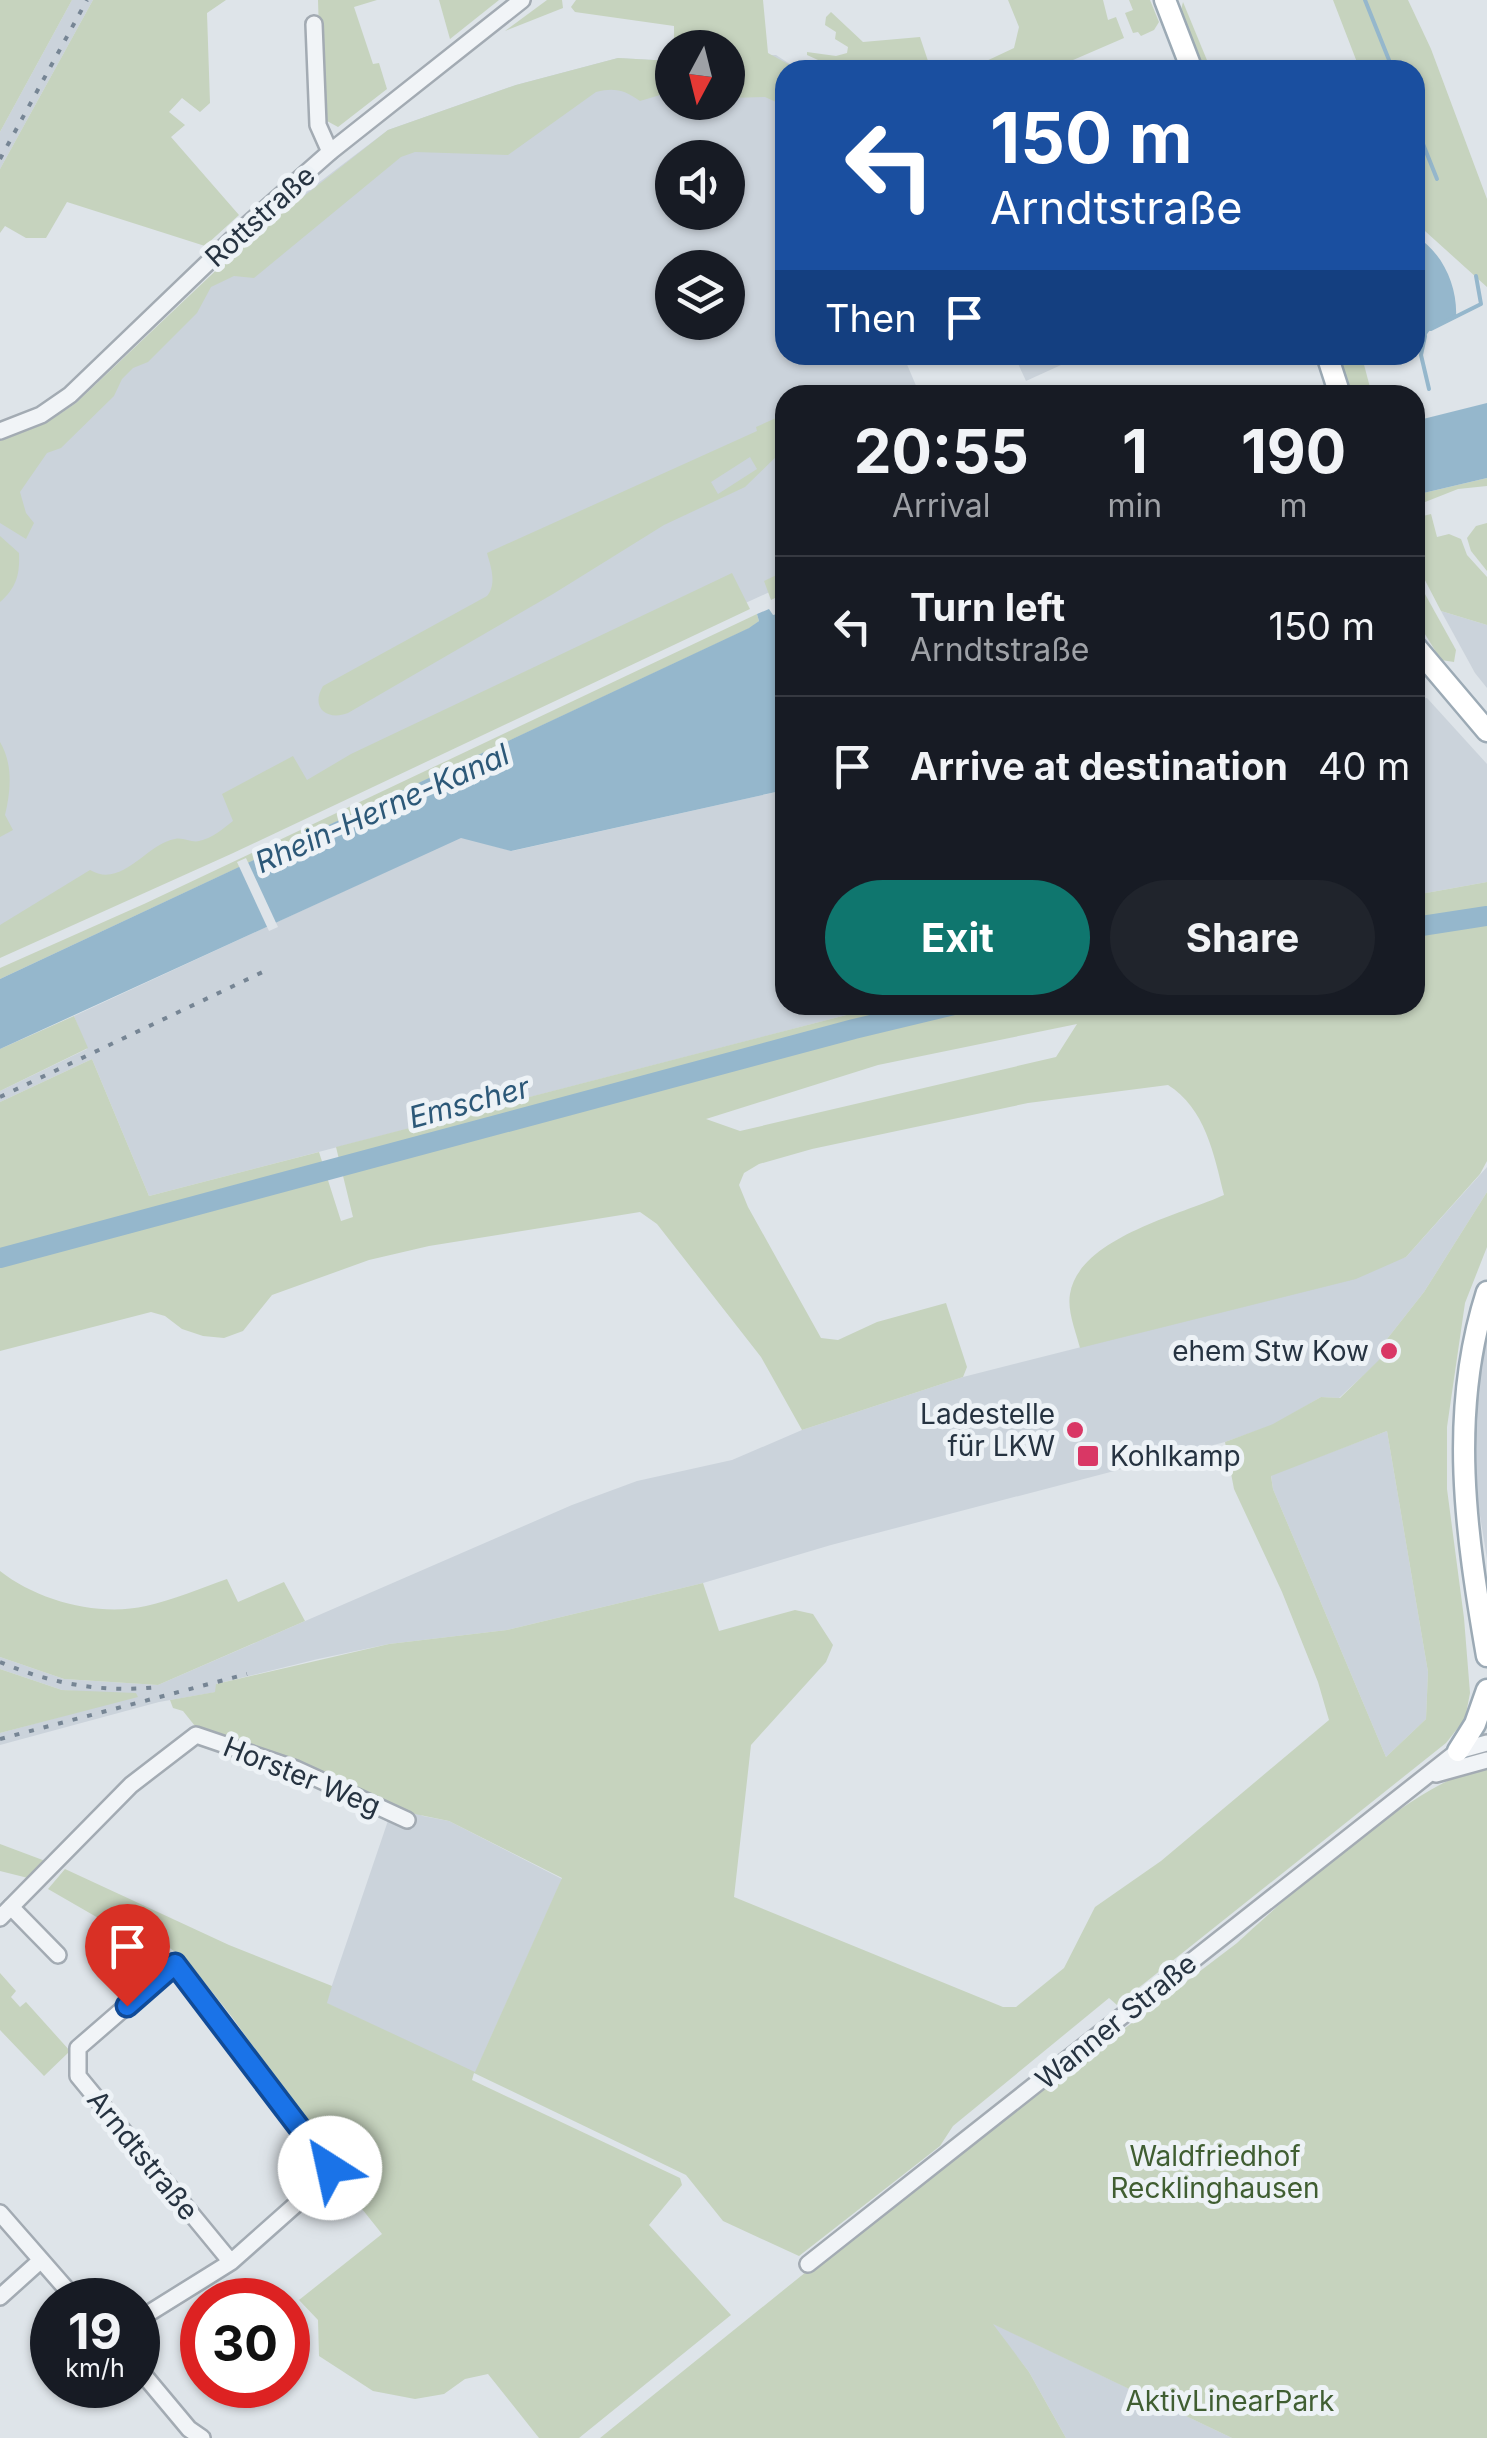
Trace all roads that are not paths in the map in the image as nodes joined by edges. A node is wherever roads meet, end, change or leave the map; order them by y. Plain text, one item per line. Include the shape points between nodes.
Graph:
1 (522, 0) edge
2 (1165, 0) edge
3 (314, 24) dead end
4 (1188, 60) edge
5 (330, 152) junction
6 (0, 431) edge
7 (1425, 658) edge
8 (1487, 731) edge
9 (1487, 1292) edge
10 (1487, 1656) edge
11 (1487, 1690) edge
12 (1487, 1744) edge
13 (1458, 1752) junction
14 (1487, 1760) edge
15 (1423, 1779) junction
16 (407, 1820) dead end
17 (5, 1912) edge
18 (58, 1956) dead end
19 (0, 2214) edge
20 (40, 2261) junction
21 (231, 2262) junction
22 (808, 2264) dead end
23 (56, 2278) edge
24 (0, 2297) edge
25 (160, 2306) edge
26 (160, 2394) edge
27 (202, 2438) edge

1 - 5 street, Rottstraße
2 - 4 main road
3 - 5 street via 318,125
5 - 6 street, Rottstraße via 70,395
7 - 8 main road
9 - 10 main road via 1472,1350 1462,1444 1465,1516
11 - 13 main road
12 - 13 street, Wanner Straße
13 - 15 street, Wanner Straße
14 - 15 street, Wanner Straße
15 - 22 street, Wanner Straße
16 - 17 street, Horster Weg via 296,1769 196,1735 131,1785
17 - 18 street
19 - 20 street
20 - 23 street
20 - 24 street
21 - 21 street, Arndtstraße via 330,2170 175,1964 78,2048 78,2076
21 - 25 street
26 - 27 street

